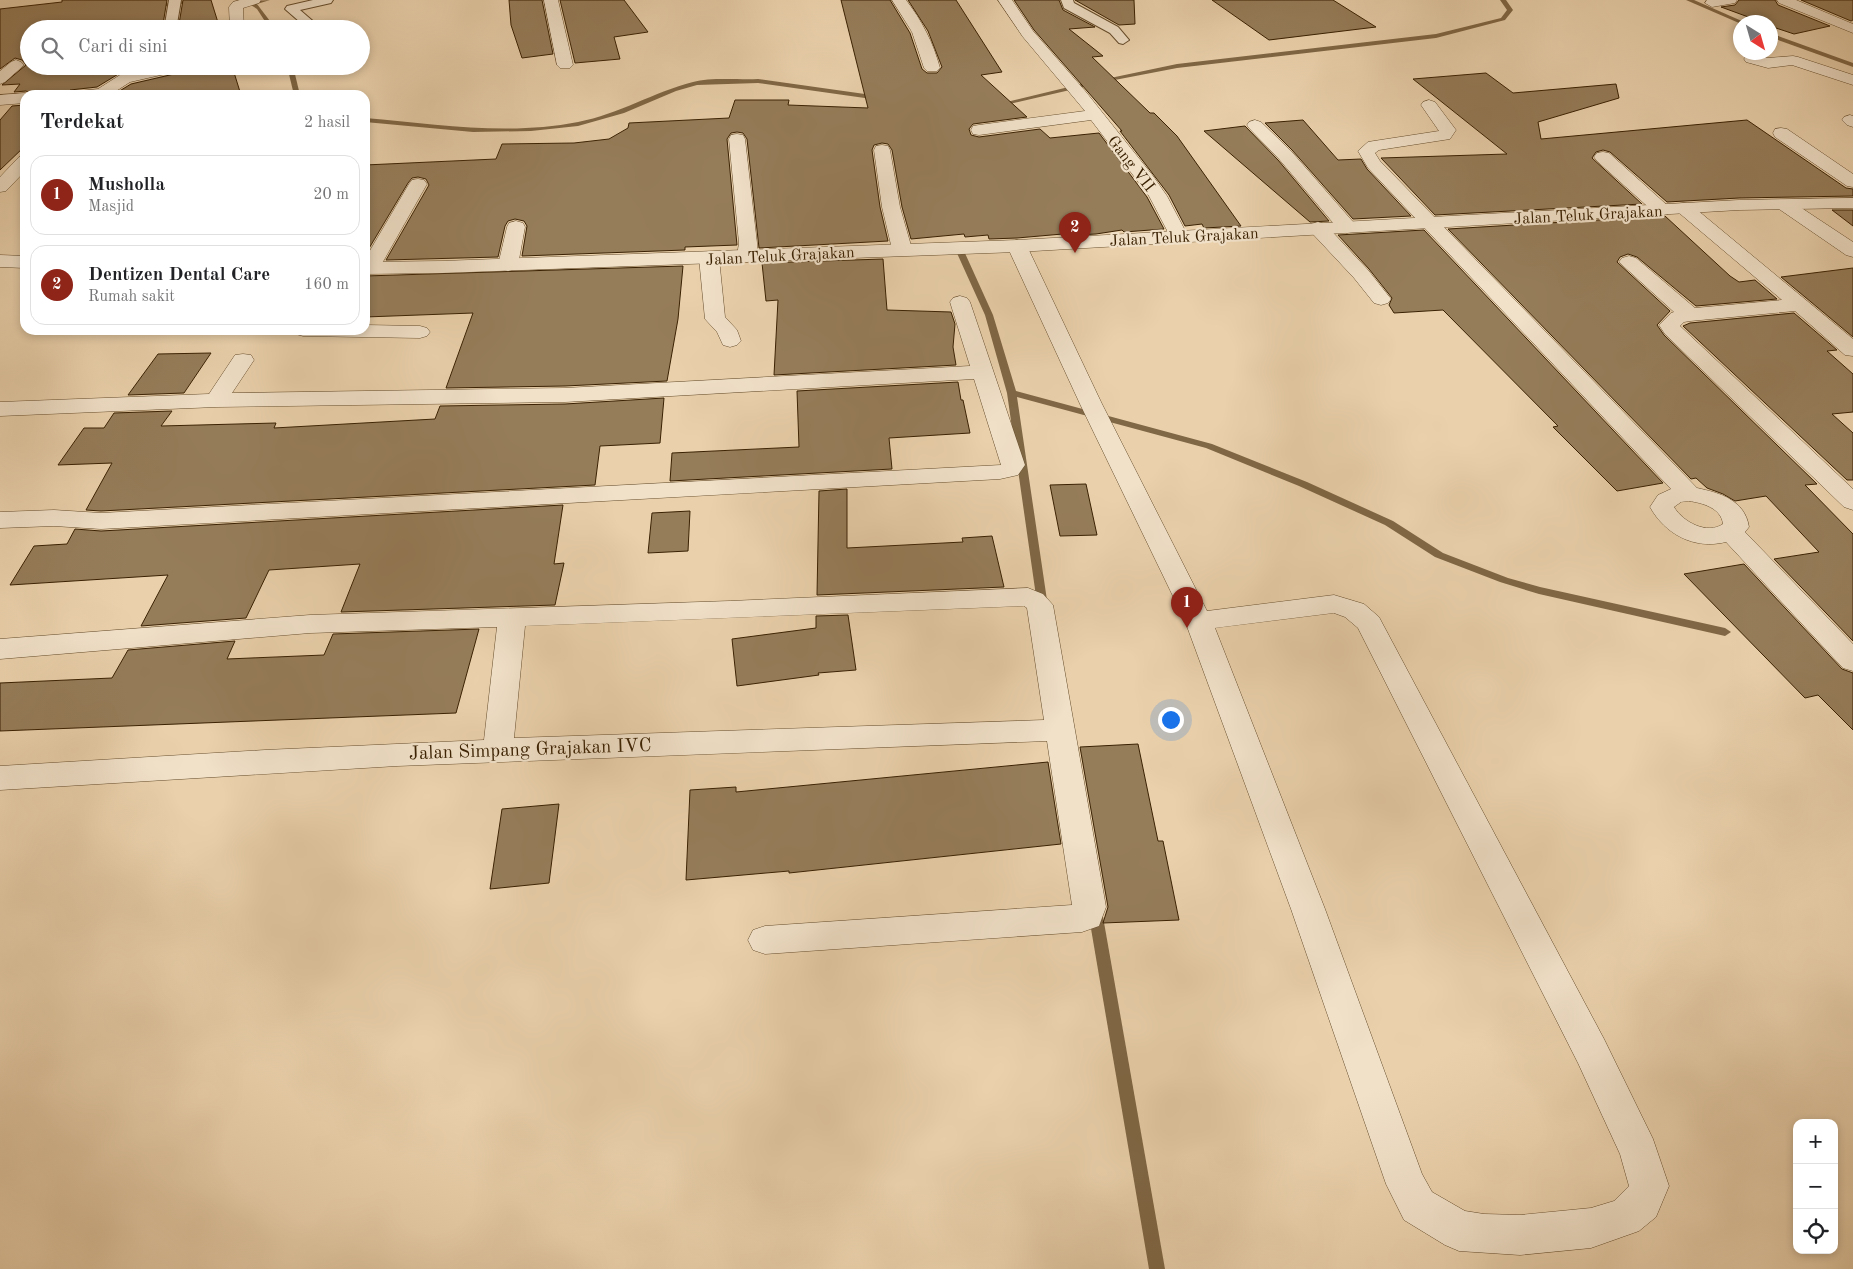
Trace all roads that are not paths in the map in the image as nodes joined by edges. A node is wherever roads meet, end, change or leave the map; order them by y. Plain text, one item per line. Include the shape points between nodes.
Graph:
1 (254, 0) edge
2 (328, 0) edge
3 (551, 0) edge
4 (898, 0) edge
5 (1005, 0) edge
6 (1067, 0) edge
7 (1730, 0) edge
8 (1784, 0) edge
9 (1712, 3) dead end
10 (175, 4) edge
11 (172, 20) edge
12 (237, 20) edge
13 (304, 20) edge
14 (1853, 29) edge
15 (1123, 40) dead end
16 (1755, 60) edge
17 (16, 65) dead end
18 (565, 65) dead end
19 (932, 68) dead end
20 (139, 75) edge
21 (0, 79) edge
22 (1853, 80) edge
23 (106, 90) edge
24 (20, 98) edge
25 (0, 100) edge
26 (1429, 105) dead end
27 (1094, 115) junction
28 (1255, 125) dead end
29 (979, 130) dead end
30 (1781, 133) dead end
31 (737, 139) dead end
32 (882, 150) dead end
33 (1603, 157) dead end
34 (20, 166) edge
35 (1853, 182) edge
36 (418, 184) dead end
37 (0, 187) edge
38 (1853, 203) edge
39 (1785, 204) junction
40 (1684, 208) junction
41 (1662, 210) junction
42 (1429, 223) junction
43 (516, 227) dead end
44 (1347, 227) junction
45 (1318, 228) junction
46 (1178, 236) junction
47 (1017, 246) junction
48 (902, 249) junction
49 (1853, 250) edge
50 (748, 256) junction
51 (709, 258) junction
52 (0, 261) edge
53 (20, 262) edge
54 (1629, 262) dead end
55 (370, 263) edge
56 (508, 265) junction
57 (370, 268) edge
58 (1381, 299) dead end
59 (960, 302) dead end
60 (1798, 305) junction
61 (1690, 315) junction
62 (370, 331) edge
63 (420, 332) dead end
64 (730, 341) dead end
65 (1853, 350) edge
66 (244, 360) dead end
67 (983, 372) junction
68 (216, 400) junction
69 (0, 409) edge
70 (1848, 492) edge
71 (1689, 494) junction
72 (0, 520) edge
73 (1731, 532) junction
74 (512, 617) junction
75 (1199, 621) junction
76 (0, 649) edge
77 (1853, 661) edge
78 (1061, 730) junction
79 (498, 748) junction
80 (0, 778) edge
81 (765, 940) dead end

1 - 12 street via 238,4
2 - 13 lane via 291,10
3 - 18 street
4 - 19 street via 913,18 928,47
5 - 27 street, Gang VII via 1028,34
6 - 15 lane via 1068,5 1114,30
7 - 9 street
8 - 14 street
10 - 11 lane
16 - 22 street via 1768,63 1793,60
17 - 21 street
20 - 23 street via 125,78
24 - 25 street
26 - 42 street via 1448,130 1444,135 1374,146 1366,151 1372,164
27 - 29 street
27 - 46 street, Gang VII via 1147,180
28 - 44 street
30 - 35 street
31 - 50 street
32 - 48 street
33 - 41 street
34 - 37 street
36 - 55 street
38 - 39 street, Jalan Teluk Grajakan
39 - 40 street, Jalan Teluk Grajakan
39 - 49 street
40 - 41 street, Jalan Teluk Grajakan
40 - 60 street
41 - 42 street, Jalan Teluk Grajakan
42 - 44 street, Jalan Teluk Grajakan
42 - 71 street
43 - 56 street
44 - 45 street, Jalan Teluk Grajakan
45 - 46 street, Jalan Teluk Grajakan
45 - 58 street
46 - 47 street, Jalan Teluk Grajakan
47 - 48 street, Jalan Teluk Grajakan
47 - 75 street
48 - 50 street, Jalan Teluk Grajakan
50 - 51 street, Jalan Teluk Grajakan
51 - 56 street, Jalan Teluk Grajakan
51 - 64 street via 715,319 727,330
52 - 53 street
54 - 61 street
56 - 57 street, Jalan Teluk Grajakan
59 - 67 street
60 - 61 street
60 - 65 street
61 - 70 street via 1674,320 1670,325 1672,330
62 - 63 street
66 - 68 street
67 - 68 street via 565,395
67 - 72 street via 1013,465 1010,470 101,521 54,518
68 - 69 street
71 - 73 street via 1714,500 1733,513 1737,520
71 - 73 street via 1666,499 1662,507 1674,524 1705,536
73 - 77 street
74 - 76 street via 310,624
74 - 78 street via 1028,597 1040,605
74 - 79 street
75 - 75 street via 1308,909 1406,1184 1418,1206 1459,1231 1484,1234 1520,1235 1591,1228 1625,1217 1642,1203 1648,1186 1639,1152 1591,1051 1370,624 1360,612 1334,604
78 - 79 street, Jalan Simpang Grajakan IVC
78 - 81 street via 1089,907 1087,916
79 - 80 street, Jalan Simpang Grajakan IVC via 181,764

